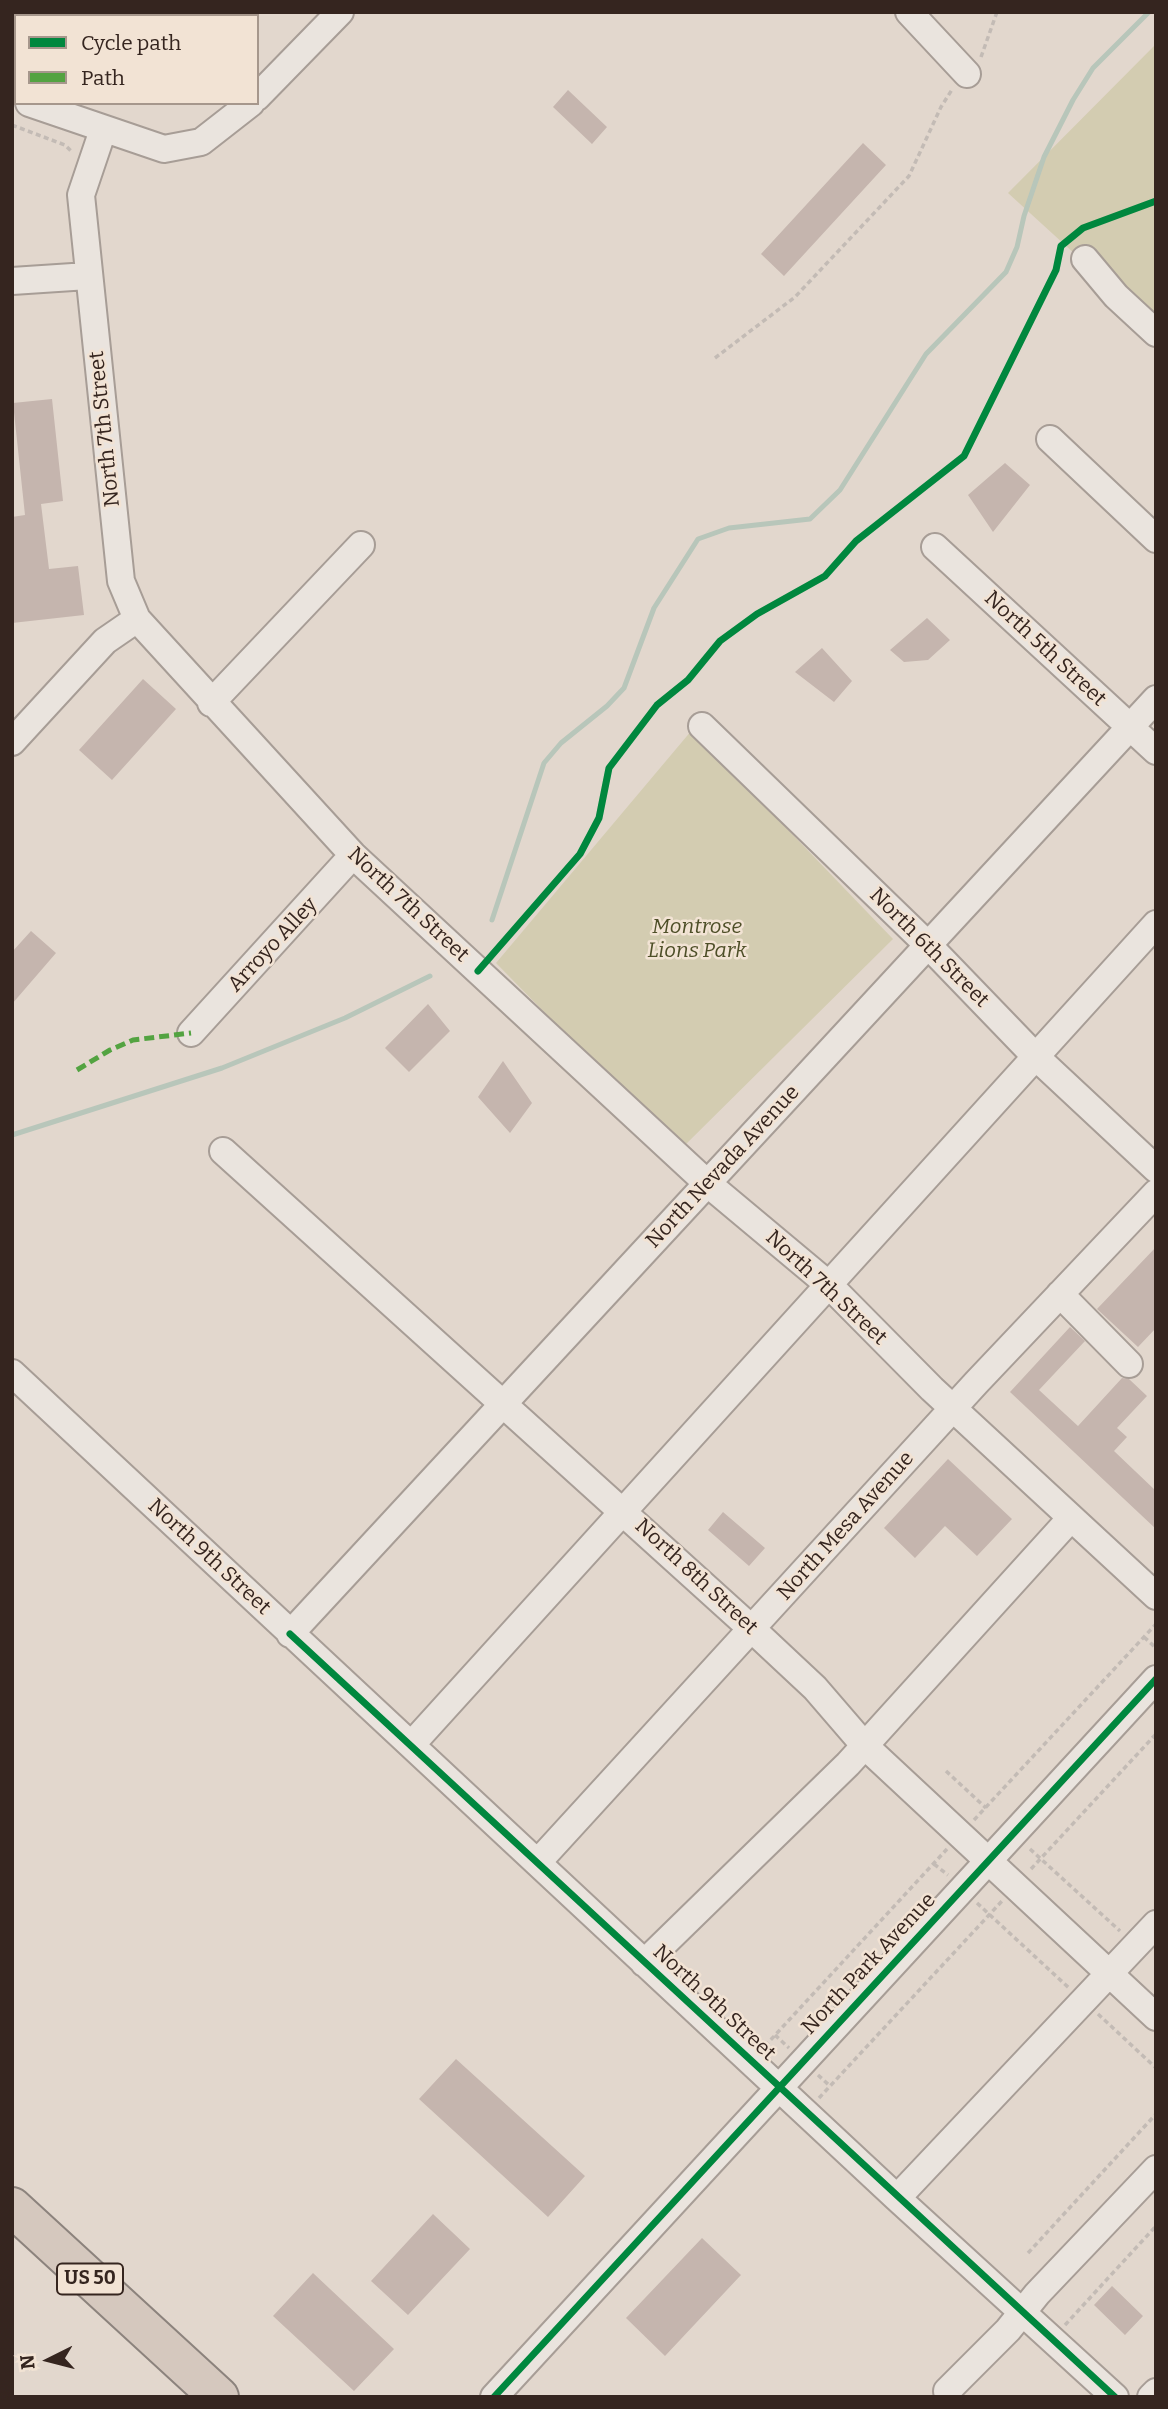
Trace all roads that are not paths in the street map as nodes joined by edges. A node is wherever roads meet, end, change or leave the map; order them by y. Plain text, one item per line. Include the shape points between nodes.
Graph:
1 (340, 12) edge
2 (909, 12) edge
3 (967, 74) road end
4 (259, 95) edge
5 (35, 105) edge
6 (248, 105) edge
7 (103, 130) junction
8 (1085, 258) dead end
9 (88, 276) junction
10 (12, 281) edge
11 (1156, 332) edge
12 (1050, 439) dead end
13 (1156, 539) edge
14 (361, 545) dead end
15 (935, 547) dead end
16 (137, 619) junction
17 (1156, 699) edge
18 (211, 703) junction
19 (702, 726) dead end
20 (1130, 727) junction
21 (12, 742) edge
22 (1156, 751) edge
23 (354, 856) junction
24 (1156, 924) edge
25 (929, 945) junction
26 (191, 1033) dead end
27 (1036, 1056) junction
28 (223, 1151) dead end
29 (1156, 1169) edge
30 (708, 1183) junction
31 (1156, 1192) edge
32 (829, 1285) junction
33 (1060, 1294) junction
34 (1129, 1364) dead end
35 (12, 1373) edge
36 (502, 1405) junction
37 (954, 1409) junction
38 (624, 1511) junction
39 (1071, 1518) junction
40 (1156, 1596) edge
41 (752, 1630) junction
42 (290, 1634) junction
43 (1156, 1679) edge
44 (412, 1744) junction
45 (865, 1746) junction
46 (988, 1861) junction
47 (538, 1862) junction
48 (1156, 1924) edge
49 (644, 1963) junction
50 (1109, 1973) junction
51 (1156, 2017) edge
52 (779, 2086) junction
53 (1156, 2169) edge
54 (897, 2198) junction
55 (12, 2207) edge
56 (1023, 2311) junction
57 (947, 2391) dead end
58 (1156, 2392) edge
59 (219, 2397) edge
60 (494, 2397) edge
61 (1115, 2397) edge
62 (1151, 2397) edge

1 - 4 street
2 - 3 street
5 - 7 street
6 - 7 street via 201,142 182,148 164,149
7 - 9 street, North 7th Street via 81,195
8 - 11 street via 1116,296
9 - 10 street
9 - 16 street, North 7th Street via 121,581
12 - 13 street
14 - 18 street
15 - 20 street, North 5th Street
16 - 18 street, North 7th Street
16 - 21 street via 105,641
17 - 20 street, North Nevada Avenue
18 - 23 street, North 7th Street
19 - 25 street, North 6th Street
20 - 22 street, North 5th Street
20 - 25 street, North Nevada Avenue
23 - 26 street, Arroyo Alley
23 - 30 street, North 7th Street
24 - 27 street
25 - 27 street, North 6th Street
25 - 30 street, North Nevada Avenue
27 - 29 street, North 6th Street
27 - 32 street
28 - 36 street, North 8th Street
30 - 32 street, North 7th Street
30 - 36 street, North Nevada Avenue
31 - 33 street, North Mesa Avenue
32 - 37 street, North 7th Street
32 - 38 street
33 - 34 street
33 - 37 street, North Mesa Avenue
35 - 42 street, North 9th Street
36 - 38 street, North 8th Street
36 - 42 street, North Nevada Avenue
37 - 39 street, North 7th Street
37 - 41 street, North Mesa Avenue
38 - 41 street, North 8th Street
38 - 44 street
39 - 40 street, North 7th Street
39 - 45 street
41 - 45 street, North 8th Street via 815,1688
41 - 47 street, North Mesa Avenue
42 - 44 street, North 9th Street
43 - 46 street, North Park Avenue
44 - 47 street, North 9th Street
45 - 46 street, North 8th Street
45 - 49 street
46 - 50 street, North 8th Street
46 - 52 street, North Park Avenue
47 - 49 street, North 9th Street
48 - 50 street
49 - 52 street, North 9th Street
50 - 51 street, North 8th Street
50 - 54 street
52 - 54 street, North 9th Street
52 - 60 street, North Park Avenue
53 - 56 street
54 - 56 street, North 9th Street
55 - 59 highway, US 50
56 - 57 street
56 - 61 street, North 9th Street
58 - 62 street

